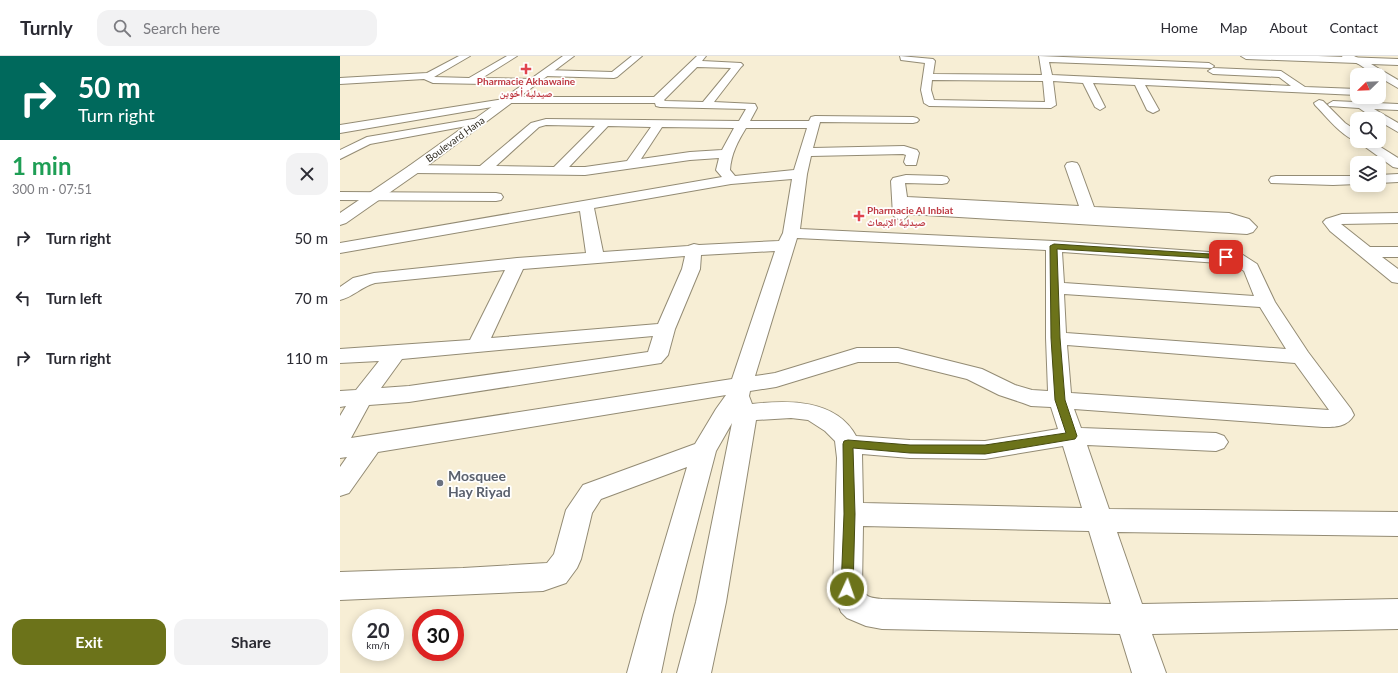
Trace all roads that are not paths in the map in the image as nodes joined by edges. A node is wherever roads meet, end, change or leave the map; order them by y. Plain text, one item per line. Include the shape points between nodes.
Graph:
1 (466, 56) edge
2 (513, 56) edge
3 (569, 56) edge
4 (638, 56) edge
5 (702, 56) edge
6 (904, 56) edge
7 (1195, 56) edge
8 (1246, 56) edge
9 (1344, 57) edge
10 (746, 58) dead end
11 (1044, 58) edge
12 (1090, 60) junction
13 (1359, 60) junction
14 (1398, 62) edge
15 (694, 64) junction
16 (737, 64) junction
17 (1211, 68) junction
18 (1358, 68) edge
19 (545, 73) junction
20 (429, 76) junction
21 (927, 77) junction
22 (1048, 78) junction
23 (1090, 80) junction
24 (340, 81) edge
25 (471, 81) junction
26 (534, 82) junction
27 (1138, 83) junction
28 (1386, 86) edge
29 (1228, 87) junction
30 (1275, 89) junction
31 (1303, 90) junction
32 (1350, 92) edge
33 (1396, 92) edge
34 (585, 100) junction
35 (612, 100) junction
36 (507, 101) junction
37 (658, 102) junction
38 (1319, 103) junction
39 (706, 105) junction
40 (1361, 106) junction
41 (1100, 107) dead end
42 (1398, 107) edge
43 (1153, 110) dead end
44 (602, 115) junction
45 (913, 120) dead end
46 (479, 121) junction
47 (559, 122) junction
48 (644, 123) junction
49 (659, 123) junction
50 (743, 124) junction
51 (814, 124) junction
52 (1398, 128) edge
53 (340, 130) edge
54 (1350, 132) edge
55 (1374, 148) edge
56 (806, 152) junction
57 (727, 154) junction
58 (340, 155) edge
59 (911, 162) dead end
60 (1398, 164) edge
61 (631, 165) junction
62 (1072, 166) dead end
63 (414, 169) junction
64 (483, 170) junction
65 (558, 170) junction
66 (800, 174) junction
67 (1398, 178) edge
68 (1386, 179) edge
69 (731, 180) junction
70 (942, 180) dead end
71 (1276, 180) dead end
72 (1350, 181) edge
73 (340, 196) edge
74 (372, 197) junction
75 (496, 197) dead end
76 (586, 205) junction
77 (900, 205) junction
78 (1097, 214) junction
79 (1398, 218) edge
80 (340, 220) edge
81 (1159, 220) dead end
82 (903, 238) junction
83 (788, 240) junction
84 (1054, 246) junction
85 (340, 248) edge
86 (694, 249) junction
87 (1367, 252) junction
88 (1398, 252) edge
89 (595, 256) junction
90 (517, 263) junction
91 (1398, 278) edge
92 (1055, 288) junction
93 (340, 295) edge
94 (1266, 302) junction
95 (665, 329) junction
96 (1056, 338) junction
97 (477, 346) junction
98 (396, 353) junction
99 (340, 356) edge
100 (1301, 357) junction
101 (351, 399) edge
102 (1060, 400) junction
103 (737, 403) junction
104 (1072, 436) junction
105 (340, 437) edge
106 (1216, 442) dead end
107 (848, 444) junction
108 (369, 446) junction
109 (340, 449) edge
110 (704, 451) junction
111 (340, 486) edge
112 (850, 514) junction
113 (1098, 520) junction
114 (1398, 524) edge
115 (340, 586) edge
116 (1398, 614) edge
117 (1131, 619) junction
118 (644, 673) edge
119 (694, 673) edge
120 (1149, 673) edge

1 - 20 street
2 - 25 street
3 - 19 street, Boulevard Hana
4 - 19 street via 614,75
5 - 15 street
6 - 21 street via 908,59 930,61
7 - 17 street
8 - 9 street
9 - 13 street
9 - 18 street
10 - 16 street
11 - 12 street
11 - 22 street
12 - 17 street
12 - 23 street
13 - 14 street
13 - 33 street
15 - 16 street
15 - 37 street
16 - 39 street
17 - 29 street
17 - 31 street via 1281,74
19 - 26 street, Boulevard Hana
20 - 24 street
20 - 25 street via 428,78 433,80
21 - 22 street
21 - 22 street via 930,90 929,104 1051,105 1045,91
22 - 23 street
23 - 27 street
23 - 41 street
25 - 26 street
26 - 36 street, Boulevard Hana
27 - 29 street
27 - 43 street
28 - 33 street
29 - 30 street
30 - 31 street
30 - 38 street
31 - 32 street
34 - 35 street
34 - 36 street
34 - 47 street
35 - 37 street
35 - 44 street
36 - 46 street, Boulevard Hana
36 - 53 street
37 - 39 street
37 - 48 street
38 - 40 street
38 - 54 street
39 - 50 street via 751,106
40 - 42 street
40 - 52 street
44 - 47 street via 589,123
44 - 48 street
44 - 65 street
45 - 51 street via 815,120
46 - 58 street via 367,141
46 - 63 street, Boulevard Hana
47 - 64 street via 535,125
48 - 49 street
49 - 50 street
49 - 61 street
50 - 51 street
50 - 57 street
51 - 56 street
55 - 60 street
56 - 59 street via 904,150 913,152
56 - 66 street
57 - 61 street via 695,155
57 - 69 street via 723,170
61 - 65 street via 590,170
62 - 78 street
63 - 64 street
63 - 74 street, Boulevard Hana
64 - 65 street
66 - 69 street
66 - 83 street
67 - 68 street
69 - 76 street
70 - 77 street via 899,180 897,182
71 - 72 street
73 - 74 street
74 - 75 street
74 - 80 street, Boulevard Hana
76 - 85 street
76 - 89 street
77 - 78 street
77 - 82 street
78 - 81 street
79 - 87 street via 1331,221 1332,225
82 - 83 street
82 - 84 street
83 - 86 street
83 - 103 street
84 - 92 street
84 - 94 street via 1237,259 1251,268
86 - 89 street
86 - 95 street via 690,269
87 - 88 street
87 - 91 street
89 - 90 street
90 - 93 street via 374,278 359,282
90 - 97 street
92 - 94 street
92 - 96 street
94 - 100 street
95 - 97 street
95 - 101 street via 658,355 654,358 409,394
96 - 100 street
96 - 102 street
97 - 98 street
98 - 99 street
98 - 101 street
100 - 102 street via 1337,405 1342,416 1323,419
101 - 105 street
102 - 103 street via 1031,398 974,374 898,355 857,355 776,380
102 - 104 street
103 - 107 street via 813,413 833,426
103 - 108 street
103 - 110 street
103 - 119 street via 711,602
104 - 106 street
104 - 107 street via 985,450 910,449
104 - 113 street
107 - 112 street
108 - 109 street
108 - 111 street
110 - 115 street via 592,492 579,510 567,559 556,574 543,578
110 - 118 street
112 - 113 street
112 - 117 street via 847,589 852,603 858,608 882,614
113 - 114 street
113 - 117 street
116 - 117 street
117 - 120 street

